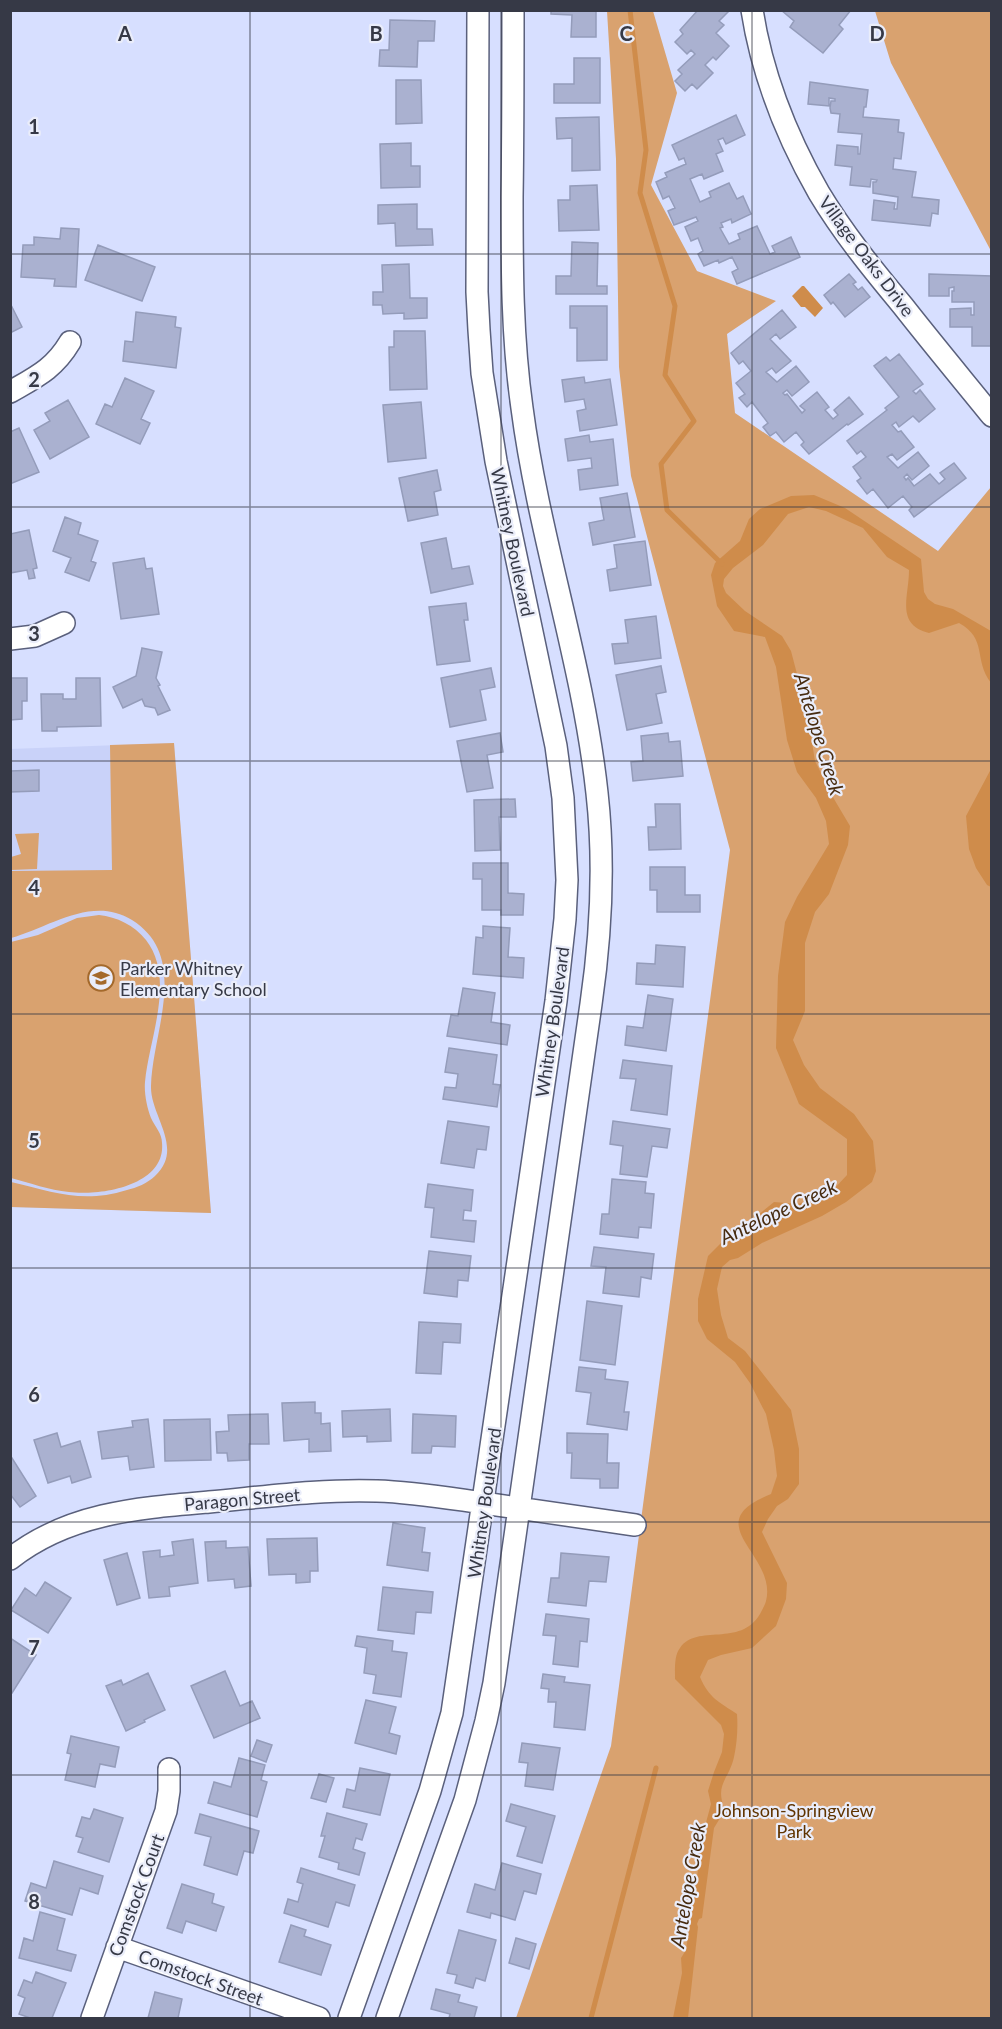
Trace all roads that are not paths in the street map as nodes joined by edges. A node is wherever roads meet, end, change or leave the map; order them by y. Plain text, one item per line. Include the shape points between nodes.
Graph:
1 (478, 10) edge
2 (513, 10) edge
3 (752, 10) edge
4 (70, 342) dead end
5 (10, 392) edge
6 (992, 416) edge
7 (64, 623) dead end
8 (10, 639) edge
9 (484, 1503) junction
10 (519, 1508) junction
11 (635, 1525) dead end
12 (10, 1559) edge
13 (169, 1769) dead end
14 (117, 1947) junction
15 (92, 2019) edge
16 (319, 2019) edge
17 (349, 2019) edge
18 (387, 2019) edge

1 - 9 street, Whitney Boulevard via 477,292 482,373 496,461 556,746 567,880 556,1001
2 - 10 street, Whitney Boulevard via 512,293 518,372 530,455 590,741 598,794 601,880 594,984
3 - 6 street, Village Oaks Drive via 784,123 820,195 891,293
4 - 5 street via 61,358
7 - 8 street via 35,636
9 - 10 street, Paragon Street
9 - 12 street, Paragon Street via 376,1491 141,1508 72,1525
9 - 17 street, Whitney Boulevard via 446,1738
10 - 11 street, Paragon Street
10 - 18 street, Whitney Boulevard via 494,1683 474,1772
13 - 14 street, Comstock Court via 166,1811
14 - 15 street, Comstock Court
14 - 16 street, Comstock Street

